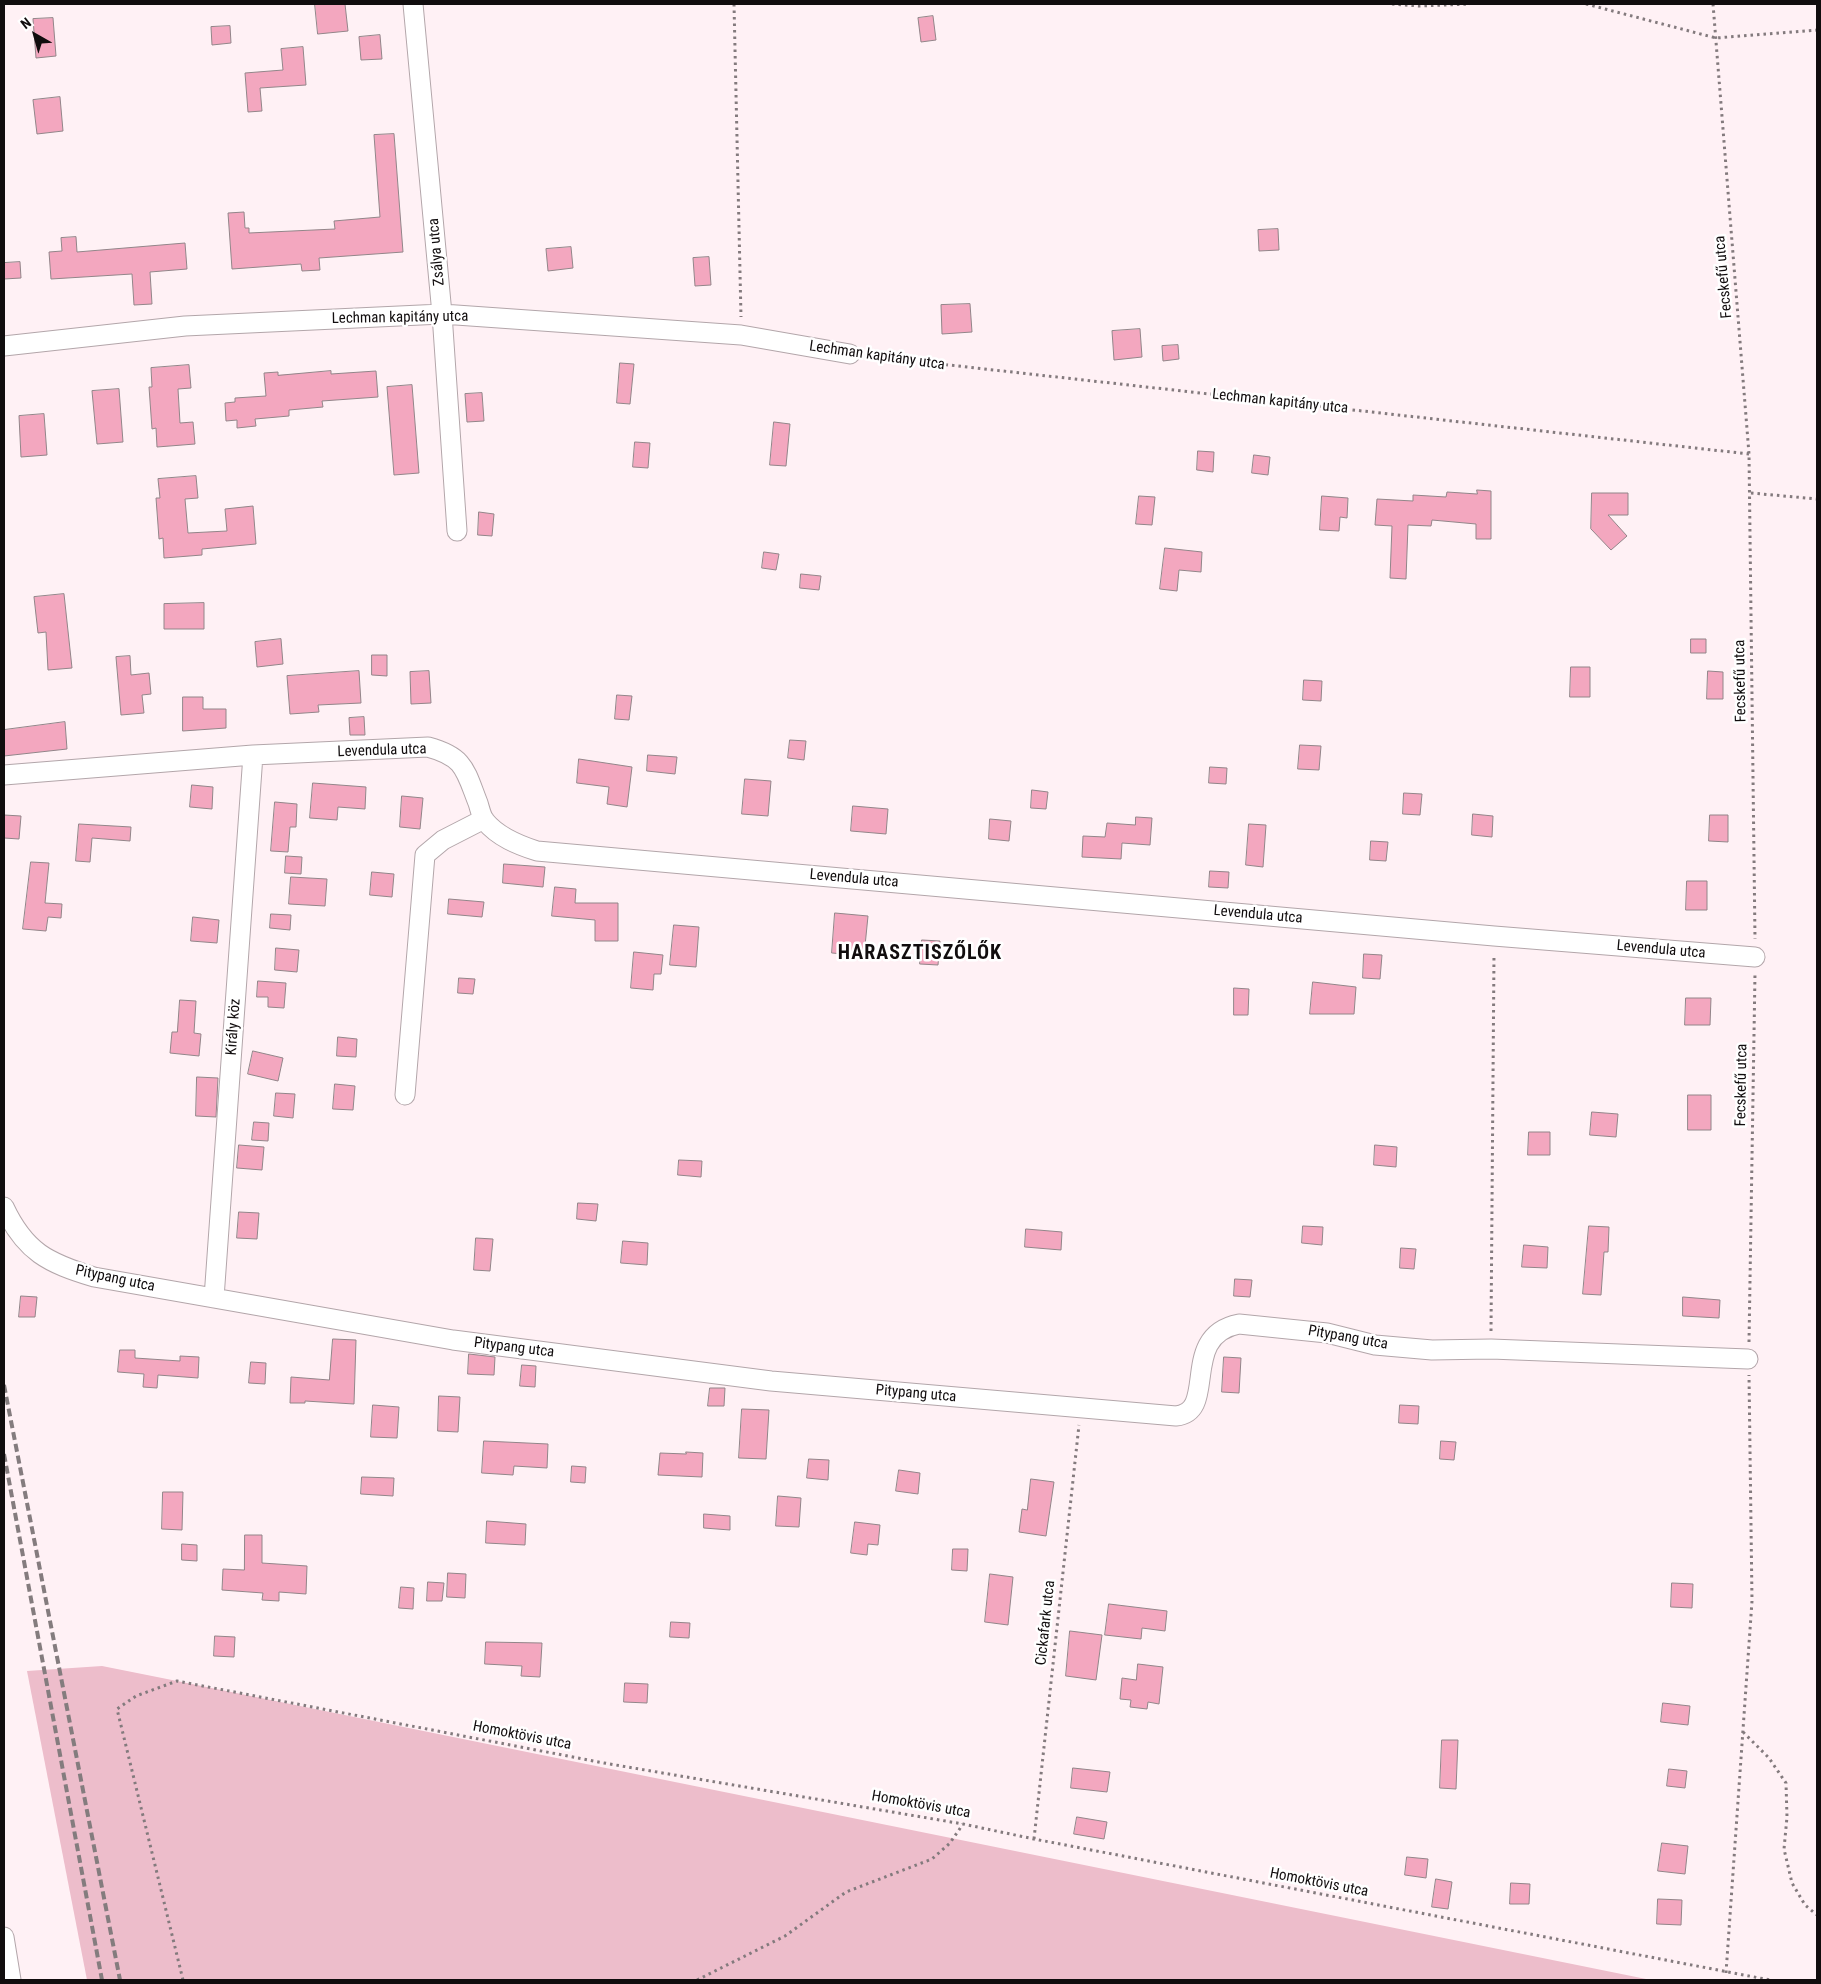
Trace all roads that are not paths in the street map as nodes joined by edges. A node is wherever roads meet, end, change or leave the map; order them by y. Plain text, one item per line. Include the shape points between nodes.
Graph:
1 (413, 4) edge
2 (442, 314) junction
3 (4, 346) edge
4 (850, 354) road end
5 (456, 531) dead end
6 (253, 755) junction
7 (4, 775) edge
8 (484, 819) junction
9 (1756, 957) road end
10 (405, 1095) dead end
11 (4, 1207) edge
12 (214, 1298) junction
13 (1748, 1359) road end
14 (4, 1937) edge
15 (10, 1980) edge

1 - 2 street, Zsálya utca
2 - 3 street, Lechman kapitány utca via 185,326
2 - 4 street, Lechman kapitány utca via 741,335
2 - 5 street, Zsálya utca
6 - 7 street, Levendula utca
6 - 8 street, Levendula utca via 428,748 444,752 454,756 464,768
6 - 12 street, Király köz
8 - 9 street, Levendula utca via 509,840 537,851
8 - 10 street via 443,840 425,855
11 - 12 street, Pitypang utca via 22,1239 50,1261 68,1269 94,1277
12 - 13 street, Pitypang utca via 453,1340 751,1378 1080,1410 1176,1416 1185,1414 1194,1406 1207,1344 1218,1332 1239,1324 1327,1333 1375,1345 1432,1350 1491,1349
14 - 15 street

